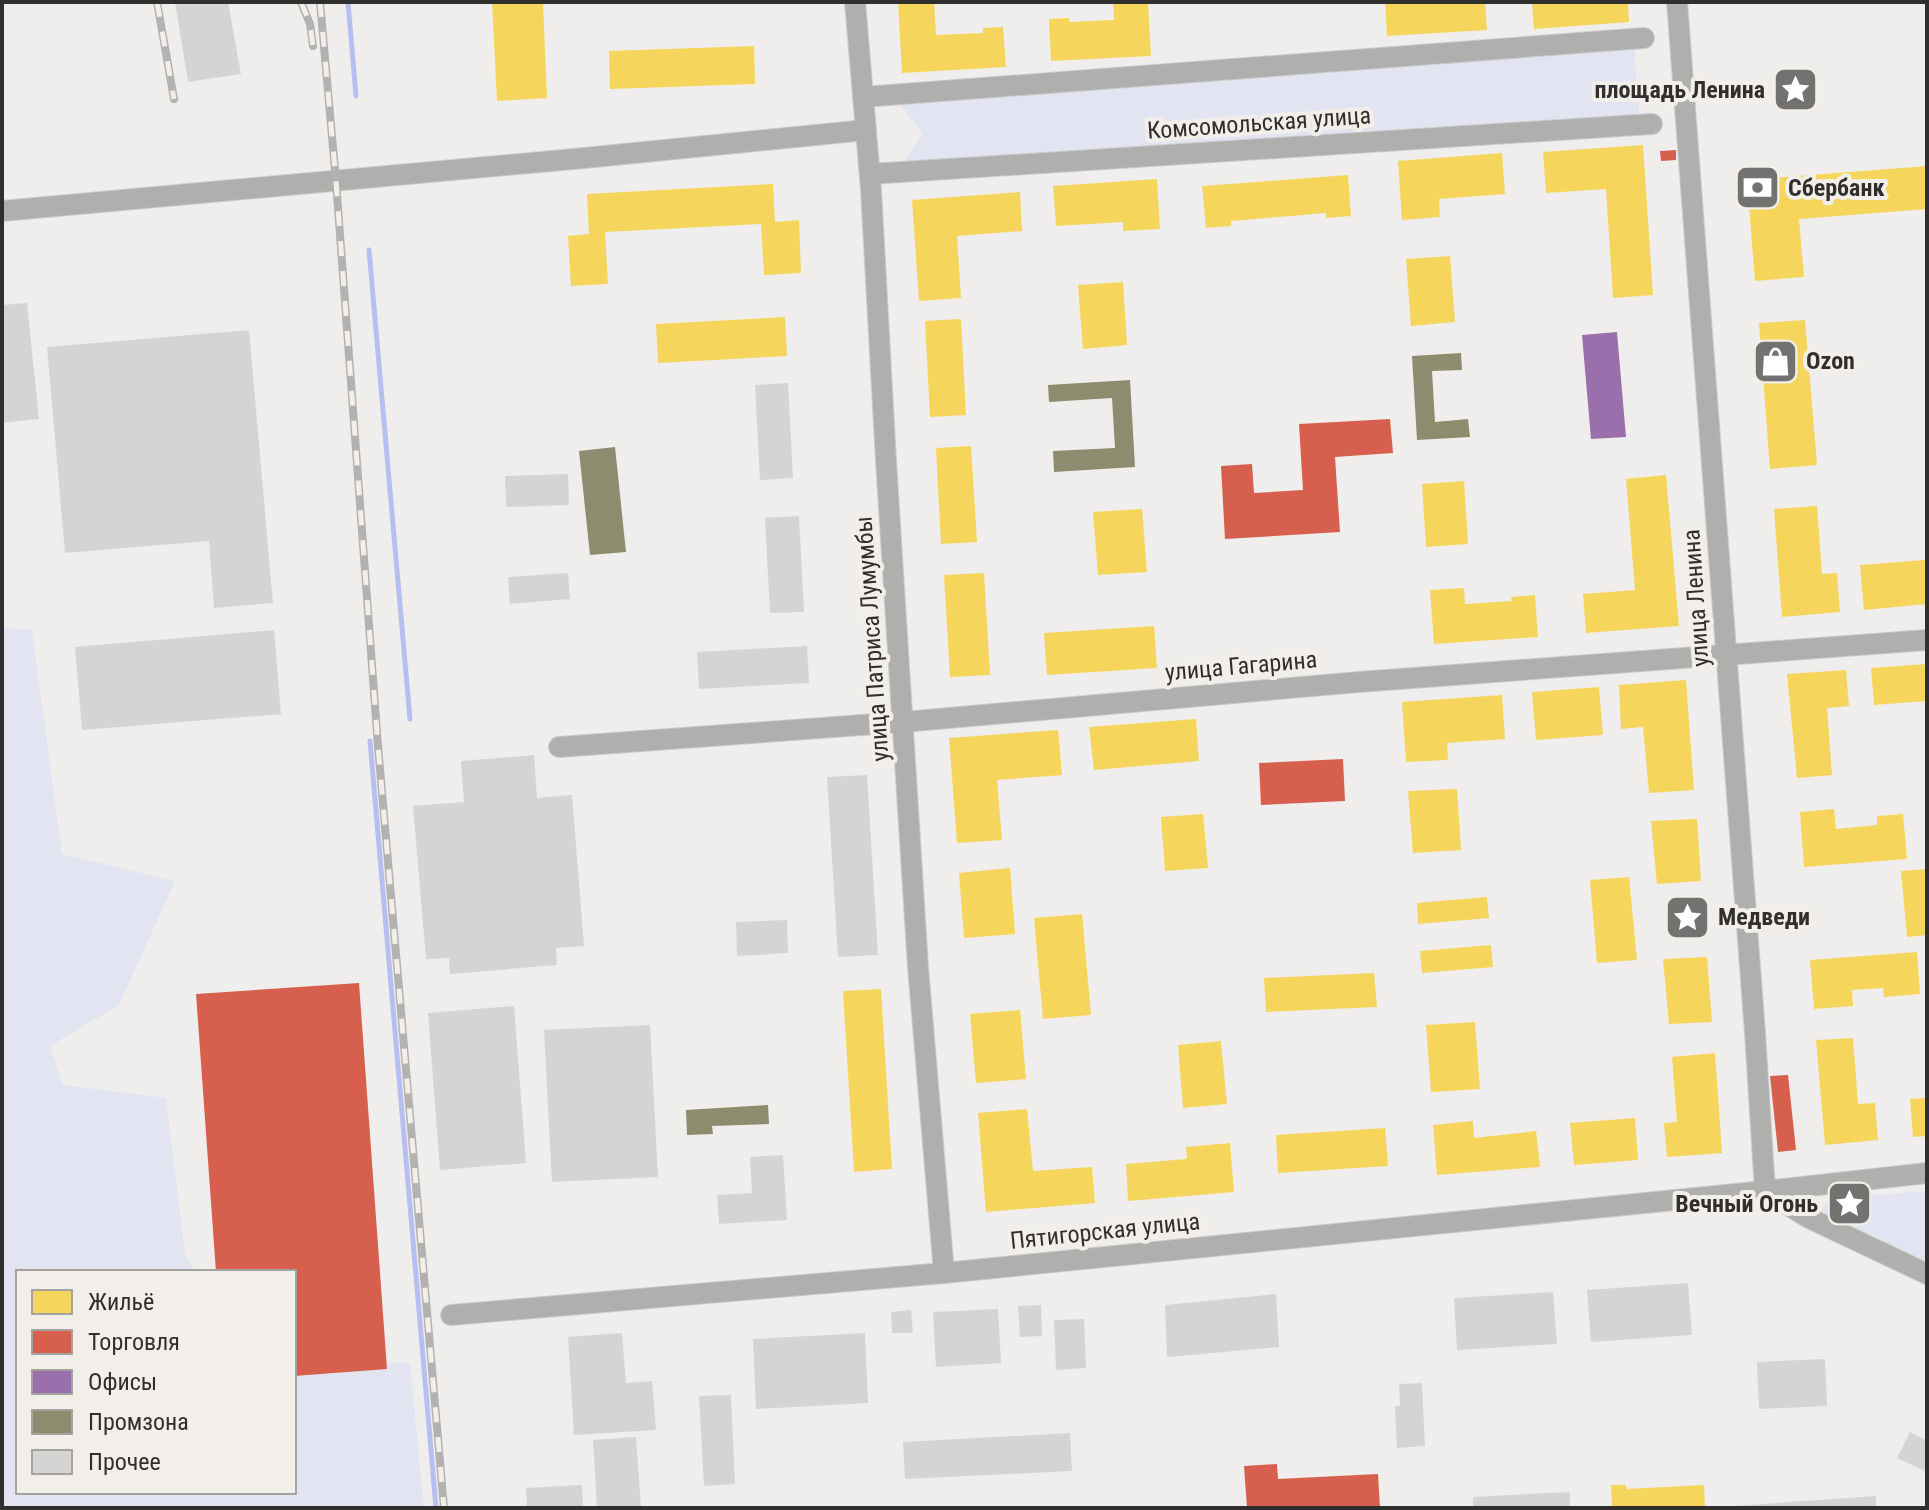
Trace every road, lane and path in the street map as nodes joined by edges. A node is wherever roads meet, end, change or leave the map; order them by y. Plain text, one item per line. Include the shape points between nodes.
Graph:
1 (855, 2) edge
2 (1677, 2) edge
3 (1644, 38) dead end
4 (863, 97) junction
5 (1652, 124) dead end
6 (866, 130) junction
7 (870, 174) junction
8 (2, 211) edge
9 (1927, 640) edge
10 (1726, 655) junction
11 (903, 722) junction
12 (559, 747) dead end
13 (1927, 1173) edge
14 (1765, 1191) junction
15 (944, 1273) junction
16 (1927, 1274) edge
17 (451, 1315) dead end

1 - 4 street, улица Патриса Лумумбы
2 - 10 street, улица Ленина
3 - 4 street
4 - 6 street, улица Патриса Лумумбы
5 - 7 street, Комсомольская улица
6 - 7 street, улица Патриса Лумумбы
6 - 8 street
7 - 11 street, улица Патриса Лумумбы
9 - 10 street, улица Гагарина
10 - 11 street, улица Гагарина
10 - 14 street, улица Ленина
11 - 12 street, улица Гагарина
11 - 15 street, улица Патриса Лумумбы
13 - 14 street, Пятигорская улица
14 - 15 street, Пятигорская улица
14 - 16 street
15 - 17 street, Пятигорская улица

